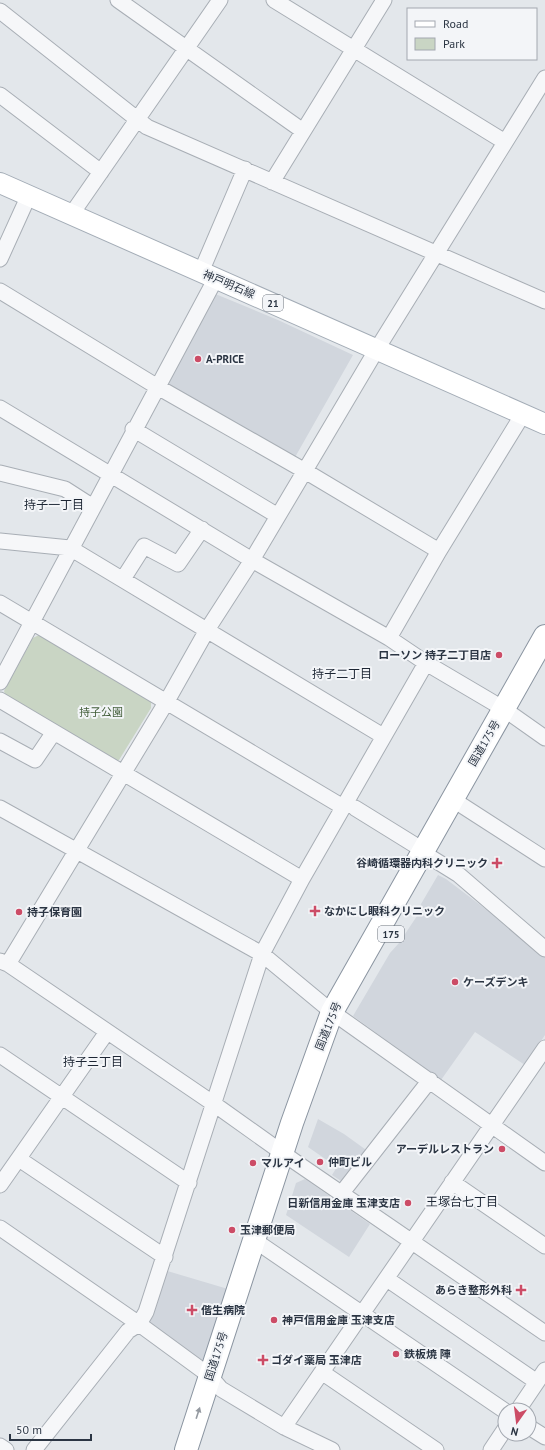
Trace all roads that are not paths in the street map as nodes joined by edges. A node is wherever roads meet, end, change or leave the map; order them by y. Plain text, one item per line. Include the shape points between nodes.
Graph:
1 (118, 0) edge
2 (220, 0) edge
3 (274, 0) edge
4 (384, 0) edge
5 (0, 11) edge
6 (187, 48) junction
7 (353, 48) junction
8 (543, 85) edge
9 (0, 95) edge
10 (138, 119) junction
11 (303, 131) junction
12 (505, 142) junction
13 (245, 169) junction
14 (101, 172) junction
15 (272, 182) junction
16 (0, 183) edge
17 (28, 195) junction
18 (71, 215) junction
19 (437, 254) junction
20 (0, 259) edge
21 (208, 275) junction
22 (0, 291) edge
23 (545, 301) edge
24 (378, 349) junction
25 (156, 386) junction
26 (2, 412) edge
27 (523, 414) junction
28 (545, 424) edge
29 (133, 429) junction
30 (305, 471) junction
31 (0, 473) edge
32 (112, 475) junction
33 (94, 507) junction
34 (278, 516) junction
35 (202, 529) junction
36 (0, 541) edge
37 (70, 548) junction
38 (439, 551) junction
39 (252, 560) junction
40 (123, 579) junction
41 (0, 603) edge
42 (32, 621) junction
43 (207, 630) junction
44 (545, 636) edge
45 (389, 638) junction
46 (545, 662) edge
47 (426, 663) junction
48 (0, 682) edge
49 (0, 700) edge
50 (166, 701) junction
51 (509, 713) junction
52 (54, 732) junction
53 (384, 736) junction
54 (545, 738) edge
55 (0, 741) edge
56 (123, 772) junction
57 (458, 803) junction
58 (0, 808) edge
59 (349, 808) junction
60 (76, 850) junction
61 (425, 853) junction
62 (545, 859) edge
63 (302, 879) junction
64 (545, 949) edge
65 (262, 954) junction
66 (4, 963) edge
67 (338, 1015) junction
68 (108, 1032) junction
69 (545, 1048) edge
70 (0, 1055) edge
71 (540, 1066) edge
72 (430, 1080) junction
73 (62, 1097) junction
74 (214, 1104) junction
75 (493, 1125) junction
76 (288, 1157) junction
77 (19, 1159) junction
78 (545, 1162) edge
79 (452, 1182) junction
80 (189, 1183) junction
81 (0, 1185) edge
82 (341, 1194) junction
83 (0, 1228) edge
84 (412, 1242) junction
85 (260, 1244) junction
86 (545, 1246) edge
87 (165, 1256) junction
88 (387, 1279) junction
89 (362, 1313) junction
90 (139, 1324) junction
91 (545, 1333) edge
92 (323, 1373) junction
93 (541, 1376) edge
94 (215, 1383) junction
95 (523, 1402) edge
96 (497, 1406) edge
97 (284, 1427) junction
98 (497, 1441) edge
99 (0, 1446) edge
100 (6, 1450) edge
101 (34, 1450) edge
102 (186, 1450) edge
103 (201, 1450) edge
104 (332, 1450) edge
105 (436, 1450) edge
106 (491, 1450) edge

1 - 6 street
2 - 6 street
3 - 7 street
4 - 7 street
5 - 10 street
6 - 10 street
6 - 11 street
7 - 11 street
7 - 12 street
8 - 12 street
9 - 14 street
10 - 13 street via 147,127
10 - 14 street
11 - 15 street
12 - 19 street
13 - 15 street
13 - 21 street
14 - 18 street
15 - 19 street
16 - 17 main road, 神戸明石線 / 21
17 - 18 main road, 神戸明石線 / 21
17 - 20 street
18 - 21 main road, 神戸明石線 / 21
19 - 23 street
19 - 24 street
21 - 24 main road, 神戸明石線 / 21
21 - 25 street
22 - 25 street
24 - 27 main road, 神戸明石線 / 21
24 - 30 street
25 - 29 street
25 - 30 street
26 - 32 street
27 - 28 main road, 神戸明石線 / 21
27 - 38 street
29 - 32 street
29 - 34 street
30 - 34 street
30 - 38 street
31 - 33 street via 65,489
32 - 33 street
32 - 35 street
33 - 37 street
34 - 39 street
35 - 39 street
35 - 40 street via 178,564 144,546
36 - 37 street
37 - 40 street
37 - 42 street
38 - 45 street
39 - 43 street
39 - 45 street
40 - 43 street
41 - 42 street
42 - 48 street
42 - 50 street
43 - 50 street
43 - 53 street
44 - 51 highway, 国道175号 / 175
45 - 47 street
46 - 51 highway, 国道175号 / 175
47 - 51 street
47 - 53 street
49 - 52 street
50 - 56 street
50 - 59 street
51 - 54 street
51 - 57 highway, 国道175号 / 175
52 - 55 street via 35,760
52 - 56 street
53 - 59 street
56 - 60 street
56 - 63 street
57 - 61 highway, 国道175号 / 175
57 - 62 street
58 - 60 street
59 - 61 street
59 - 63 street
60 - 65 street
60 - 66 street
61 - 64 street via 459,875
61 - 67 highway, 国道175号 / 175
63 - 65 street
65 - 67 street
65 - 74 street
66 - 68 street
67 - 72 street
67 - 76 highway, 国道175号 / 175
68 - 73 street
68 - 74 street
69 - 71 street
70 - 73 street
71 - 75 street
72 - 75 street
72 - 82 street
73 - 77 street
73 - 80 street
74 - 76 street
74 - 80 street
75 - 78 street
75 - 79 street
76 - 82 street
76 - 85 highway, 国道175号 / 175
77 - 81 street
77 - 87 street
79 - 84 street
79 - 86 street
80 - 87 street
82 - 84 street
83 - 90 street
84 - 88 street
84 - 91 street
85 - 89 street
85 - 94 highway, 国道175号 / 175 via 241,1320
87 - 90 street via 146,1312
88 - 89 street
88 - 93 street
89 - 92 street
89 - 96 street
90 - 94 street
90 - 101 street via 128,1331
92 - 97 street
92 - 105 street
93 - 95 street
94 - 97 street
102 -> 94 highway, 国道175号 / 175
94 - 103 highway, 国道175号 / 175
97 - 104 street
98 - 106 street
99 - 100 street

